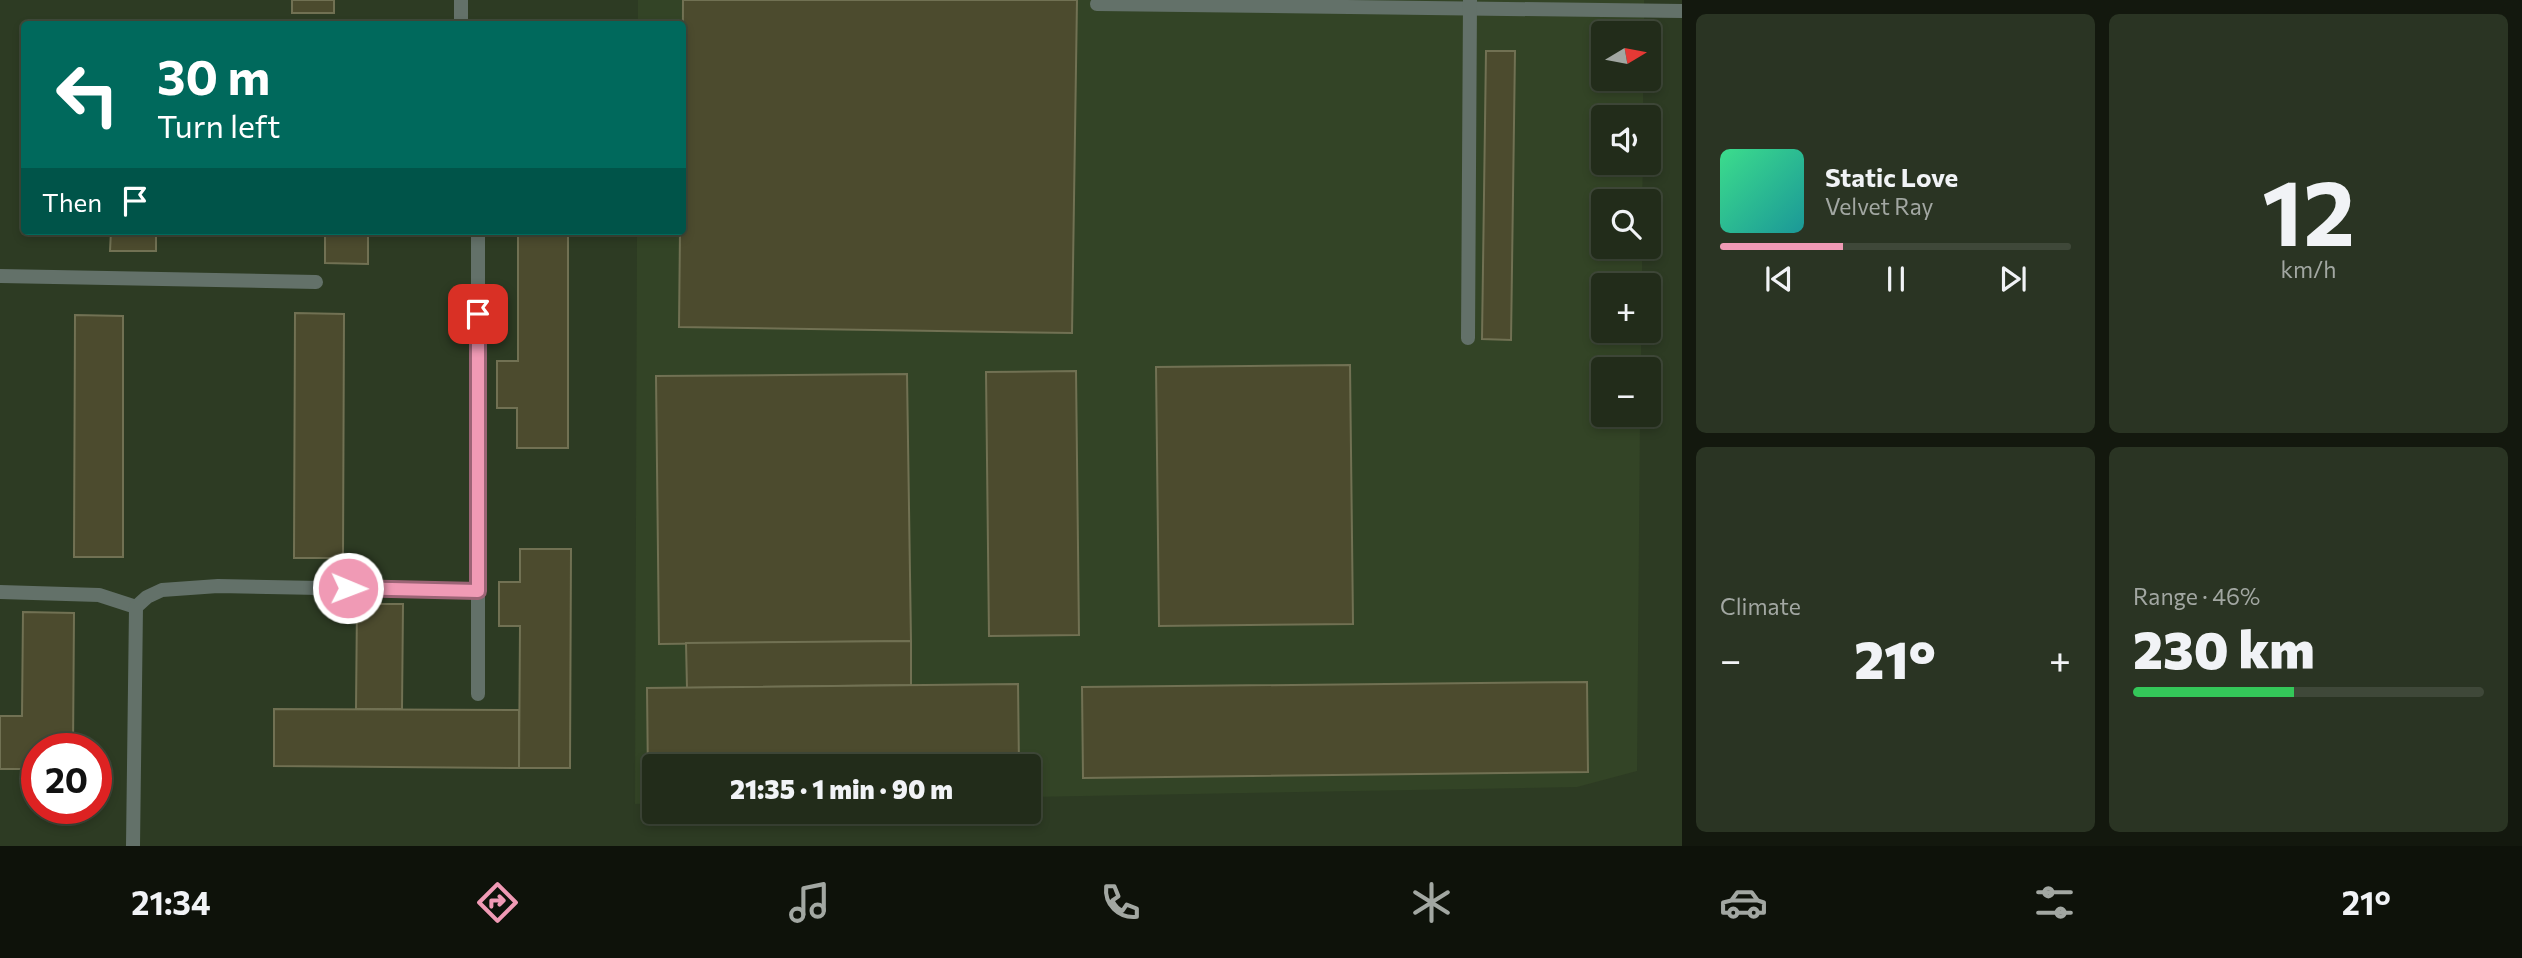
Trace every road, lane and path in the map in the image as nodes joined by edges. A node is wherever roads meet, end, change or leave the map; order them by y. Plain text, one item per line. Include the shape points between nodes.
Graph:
1 (461, 0) edge
2 (1097, 4) dead end
3 (1470, 4) edge
4 (1682, 11) edge
5 (461, 21) edge
6 (478, 235) edge
7 (0, 276) edge
8 (316, 282) dead end
9 (1468, 338) dead end
10 (478, 591) junction
11 (0, 592) edge
12 (136, 607) junction
13 (478, 694) dead end
14 (133, 846) edge

1 - 5 lane
2 - 3 lane
3 - 4 lane
3 - 9 lane
6 - 10 lane
7 - 8 lane
10 - 12 lane via 218,586 162,590
10 - 13 lane
11 - 12 lane via 99,595
12 - 14 lane

